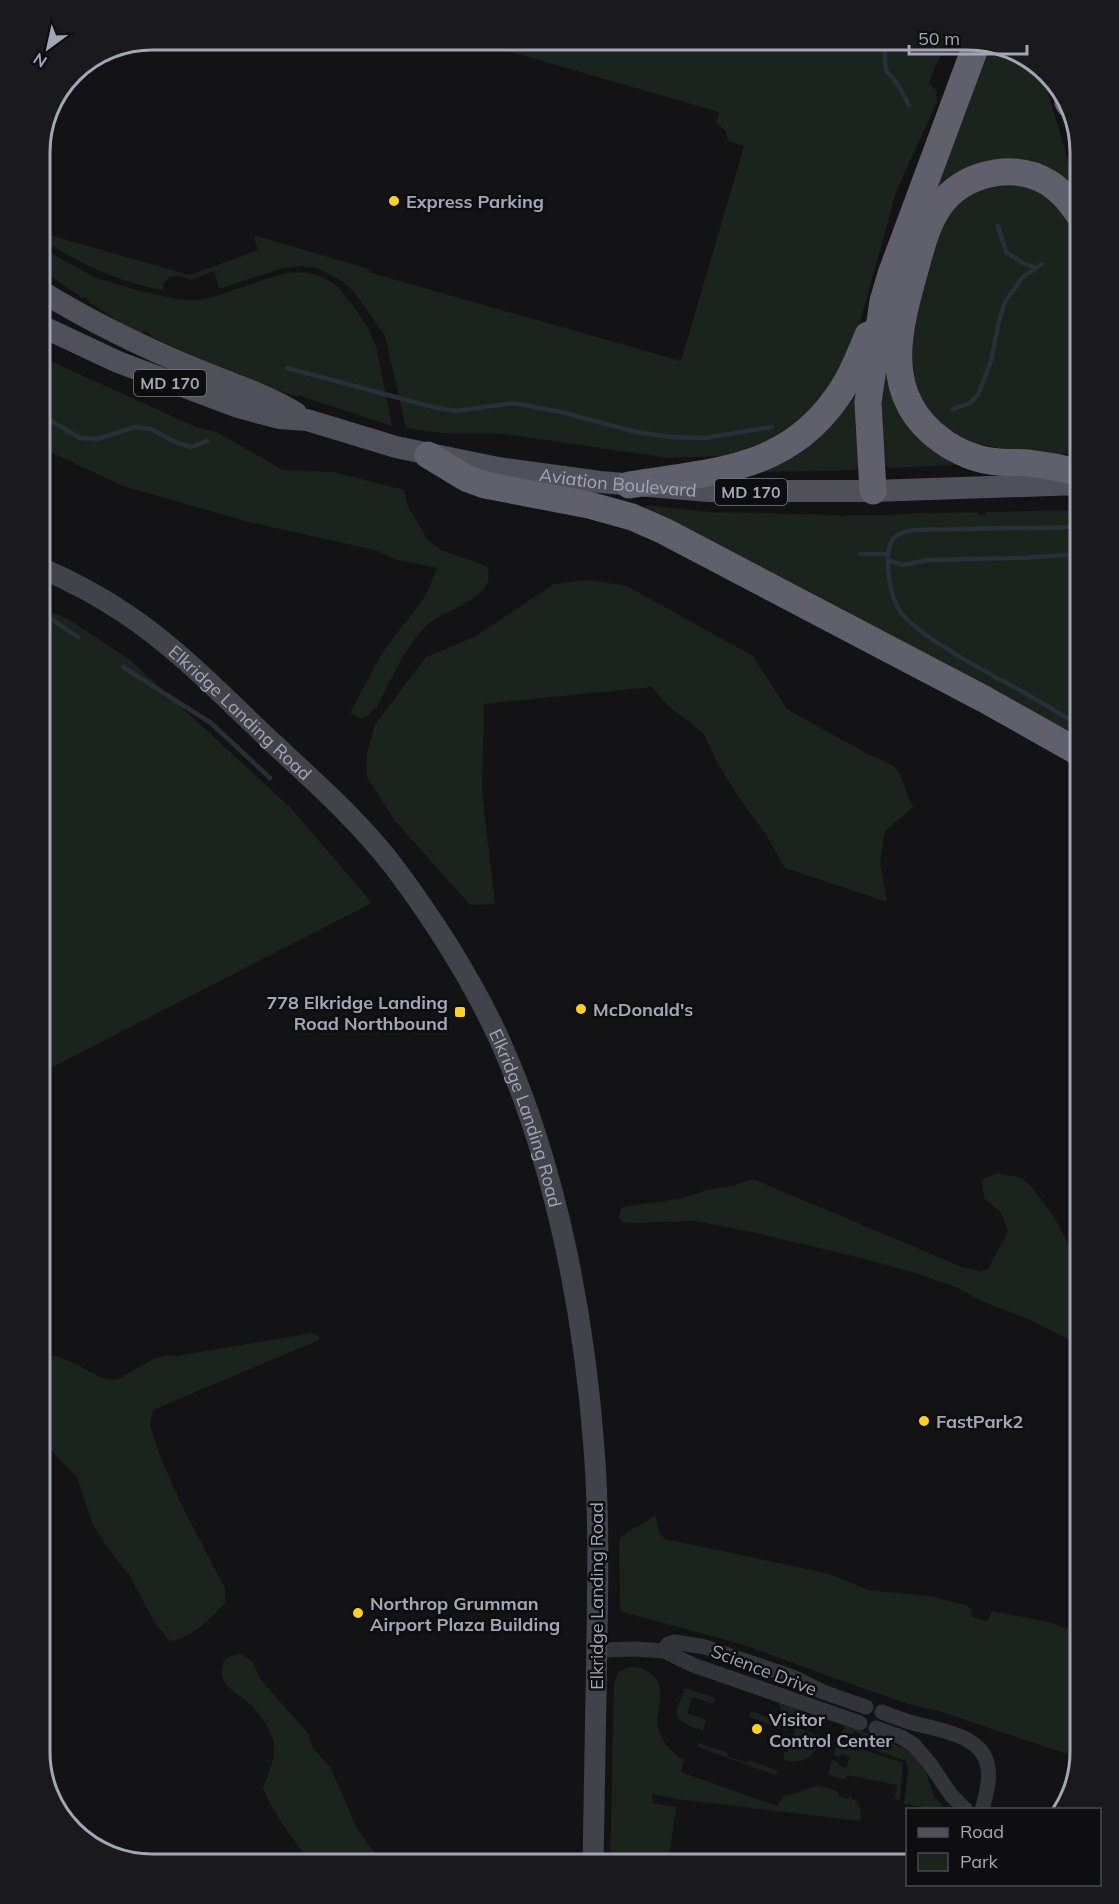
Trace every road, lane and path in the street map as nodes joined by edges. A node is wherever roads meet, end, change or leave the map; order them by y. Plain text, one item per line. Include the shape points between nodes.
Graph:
1 (974, 50) edge
2 (1070, 202) edge
3 (50, 296) edge
4 (883, 301) junction
5 (50, 330) edge
6 (307, 420) junction
7 (428, 454) junction
8 (1070, 470) edge
9 (1070, 484) edge
10 (629, 485) junction
11 (873, 491) junction
12 (50, 572) edge
13 (1070, 747) edge
14 (597, 1650) junction
15 (664, 1651) junction
16 (866, 1707) dead end
17 (882, 1712) dead end
18 (860, 1723) dead end
19 (876, 1728) dead end
20 (965, 1808) edge
21 (982, 1808) edge
22 (593, 1854) edge

1 - 4 highway
2 - 8 highway via 1040,178 1021,173 990,174 953,192 933,217 923,244 900,331 897,360 902,387 914,412 950,446 982,460
3 - 6 main road, Aviation Boulevard / MD 170 via 125,337 285,406
4 - 10 highway via 838,396 815,424 793,442 748,464
4 - 11 highway via 868,402
5 - 6 main road, Aviation Boulevard / MD 170 via 194,392 269,415
6 - 7 main road, Aviation Boulevard / MD 170
7 - 10 main road, Aviation Boulevard / MD 170 via 498,468
7 - 13 highway via 485,485 589,505 656,527
9 - 11 main road, Aviation Boulevard / MD 170
10 - 11 main road, Aviation Boulevard / MD 170 via 720,491
12 - 14 main road, Elkridge Landing Road via 100,597 149,631 340,805 394,866 470,981 501,1043 533,1123 554,1199 583,1342 594,1448
14 - 15 street, Science Drive
14 - 22 main road, Elkridge Landing Road
15 - 16 street, Science Drive via 675,1642 705,1647
15 - 18 street, Science Drive via 693,1665
17 - 21 street via 957,1736 980,1749 989,1775
19 - 20 street via 914,1745

